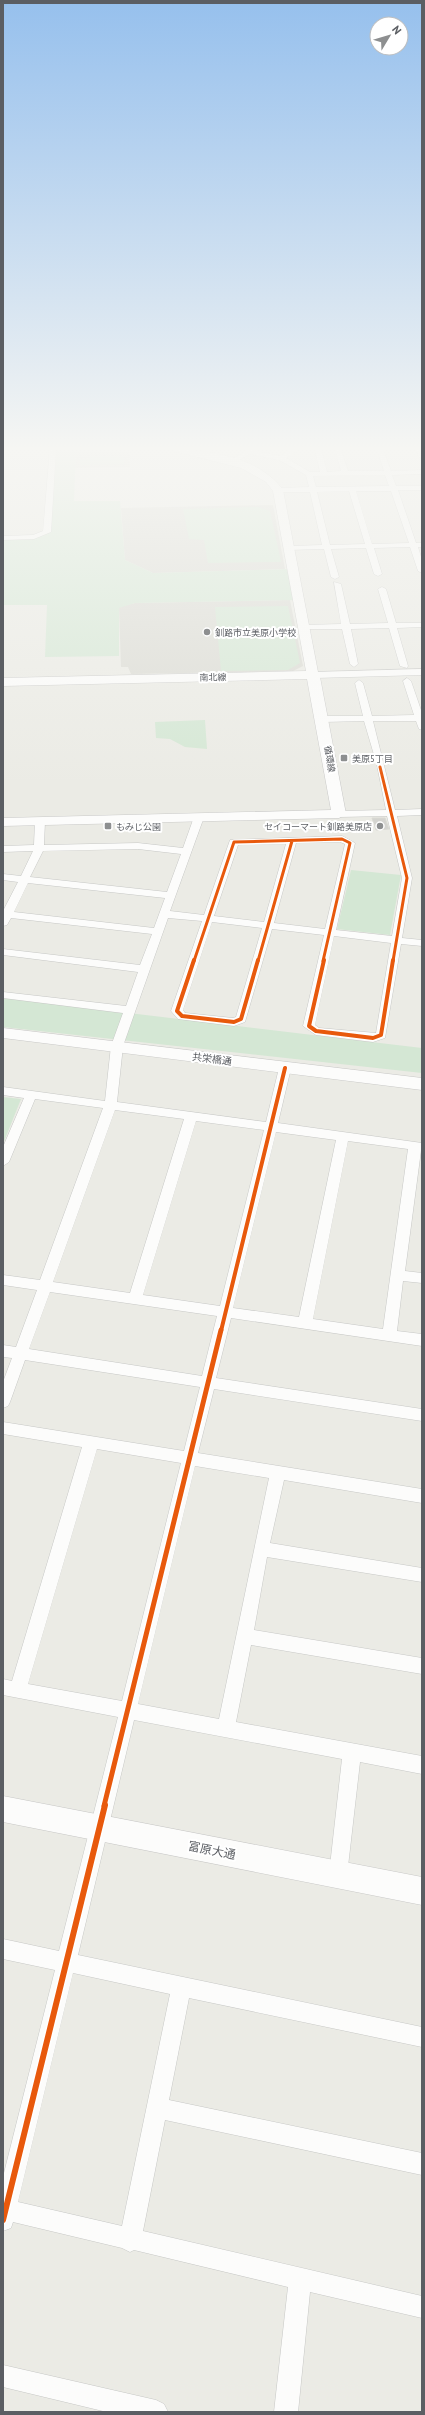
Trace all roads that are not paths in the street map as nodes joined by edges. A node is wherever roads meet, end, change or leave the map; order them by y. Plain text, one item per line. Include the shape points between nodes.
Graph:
1 (292, 562) edge
2 (330, 562) edge
3 (374, 562) edge
4 (418, 562) edge
5 (422, 572) edge
6 (378, 574) dead end
7 (382, 590) dead end
8 (422, 624) edge
9 (392, 625) junction
10 (345, 626) junction
11 (304, 627) junction
12 (354, 664) dead end
13 (404, 666) dead end
14 (422, 672) edge
15 (315, 675) junction
16 (407, 681) dead end
17 (3, 682) edge
18 (359, 683) dead end
19 (322, 719) junction
20 (368, 719) junction
21 (421, 721) edge
22 (422, 812) edge
23 (390, 813) junction
24 (339, 814) junction
25 (199, 818) junction
26 (40, 821) junction
27 (3, 822) edge
28 (292, 841) junction
29 (39, 849) junction
30 (3, 850) edge
31 (188, 852) junction
32 (3, 877) edge
33 (25, 879) junction
34 (172, 896) junction
35 (165, 914) junction
36 (5, 917) edge
37 (208, 919) junction
38 (268, 926) junction
39 (158, 932) junction
40 (330, 933) junction
41 (398, 940) junction
42 (422, 943) edge
43 (3, 952) edge
44 (145, 969) junction
45 (3, 995) edge
46 (130, 1010) junction
47 (3, 1033) edge
48 (117, 1046) junction
49 (285, 1068) junction
50 (422, 1084) edge
51 (3, 1091) edge
52 (31, 1095) junction
53 (110, 1106) junction
54 (191, 1116) junction
55 (270, 1127) junction
56 (343, 1136) junction
57 (419, 1147) edge
58 (3, 1162) edge
59 (398, 1275) junction
60 (422, 1278) edge
61 (3, 1280) edge
62 (44, 1286) junction
63 (135, 1300) junction
64 (225, 1312) junction
65 (305, 1324) junction
66 (389, 1335) junction
67 (422, 1340) edge
68 (3, 1350) edge
69 (21, 1353) junction
70 (208, 1383) junction
71 (3, 1402) edge
72 (422, 1415) edge
73 (3, 1428) edge
74 (91, 1442) junction
75 (190, 1458) junction
76 (278, 1473) junction
77 (422, 1496) edge
78 (261, 1549) junction
79 (422, 1575) edge
80 (245, 1636) junction
81 (422, 1666) edge
82 (11, 1689) edge
83 (128, 1710) junction
84 (226, 1729) junction
85 (352, 1751) junction
86 (422, 1764) edge
87 (3, 1809) edge
88 (99, 1828) junction
89 (338, 1875) junction
90 (422, 1891) edge
91 (3, 1949) edge
92 (67, 1963) junction
93 (181, 1987) junction
94 (422, 2037) edge
95 (158, 2108) junction
96 (422, 2164) edge
97 (4, 2213) edge
98 (130, 2241) junction
99 (300, 2280) junction
100 (422, 2307) edge
101 (3, 2376) edge
102 (109, 2407) edge
103 (156, 2412) edge
104 (286, 2412) edge

1 - 11 street, 循環線
2 - 10 street
3 - 6 street
4 - 5 street
7 - 9 street
8 - 9 street
9 - 10 street
9 - 13 street
10 - 11 street
10 - 12 street
11 - 15 street, 循環線
14 - 15 street, 南北線
15 - 17 street, 南北線
15 - 19 street, 循環線
16 - 21 street
18 - 20 street
19 - 20 street
19 - 24 street, 循環線
20 - 21 street
20 - 23 street
22 - 23 street
23 - 24 street
23 - 41 street via 407,878
24 - 25 street
25 - 26 street
25 - 31 street
26 - 27 street
26 - 29 street
28 - 37 street via 234,842
28 - 38 street
28 - 40 street via 342,839 350,843
29 - 30 street
29 - 31 street via 138,846
29 - 33 street
31 - 34 street
32 - 33 street
33 - 34 street
33 - 36 street
34 - 35 street
35 - 37 street
35 - 39 street
36 - 39 street
37 - 38 street
37 - 38 street via 177,1011 182,1016 234,1022 242,1019
38 - 40 street
39 - 44 street
40 - 41 street
40 - 41 street via 309,1026 316,1031 373,1038 381,1035
41 - 42 street
43 - 44 street
44 - 46 street
45 - 46 street
46 - 48 street
47 - 48 street, 共栄橋通
48 - 49 street, 共栄橋通
48 - 53 street
49 - 50 street, 共栄橋通
49 - 55 street
51 - 52 street
52 - 53 street
52 - 58 street
53 - 54 street
53 - 62 street
54 - 55 street
54 - 63 street
55 - 56 street
55 - 64 street
56 - 57 street
56 - 65 street
57 - 59 street
59 - 60 street
59 - 66 street
61 - 62 street
62 - 63 street
62 - 69 street
63 - 64 street
64 - 65 street
64 - 70 street
65 - 66 street
66 - 67 street
68 - 69 street
69 - 70 street
69 - 71 street
70 - 72 street
70 - 75 street
73 - 74 street
74 - 75 street
74 - 82 street
75 - 76 street
75 - 83 street
76 - 77 street
76 - 78 street
78 - 79 street
78 - 80 street
80 - 81 street
80 - 84 street
82 - 83 street
83 - 84 street
83 - 88 street
84 - 85 street
85 - 86 street
85 - 89 street
87 - 88 street, 富原大通
88 - 89 street, 富原大通
88 - 92 street
89 - 90 street, 富原大通
91 - 92 street
92 - 93 street
92 - 97 street
93 - 94 street
93 - 95 street
95 - 96 street
95 - 98 street
97 - 98 street
98 - 99 street
99 - 100 street
99 - 104 street
101 - 102 street
102 - 103 street

